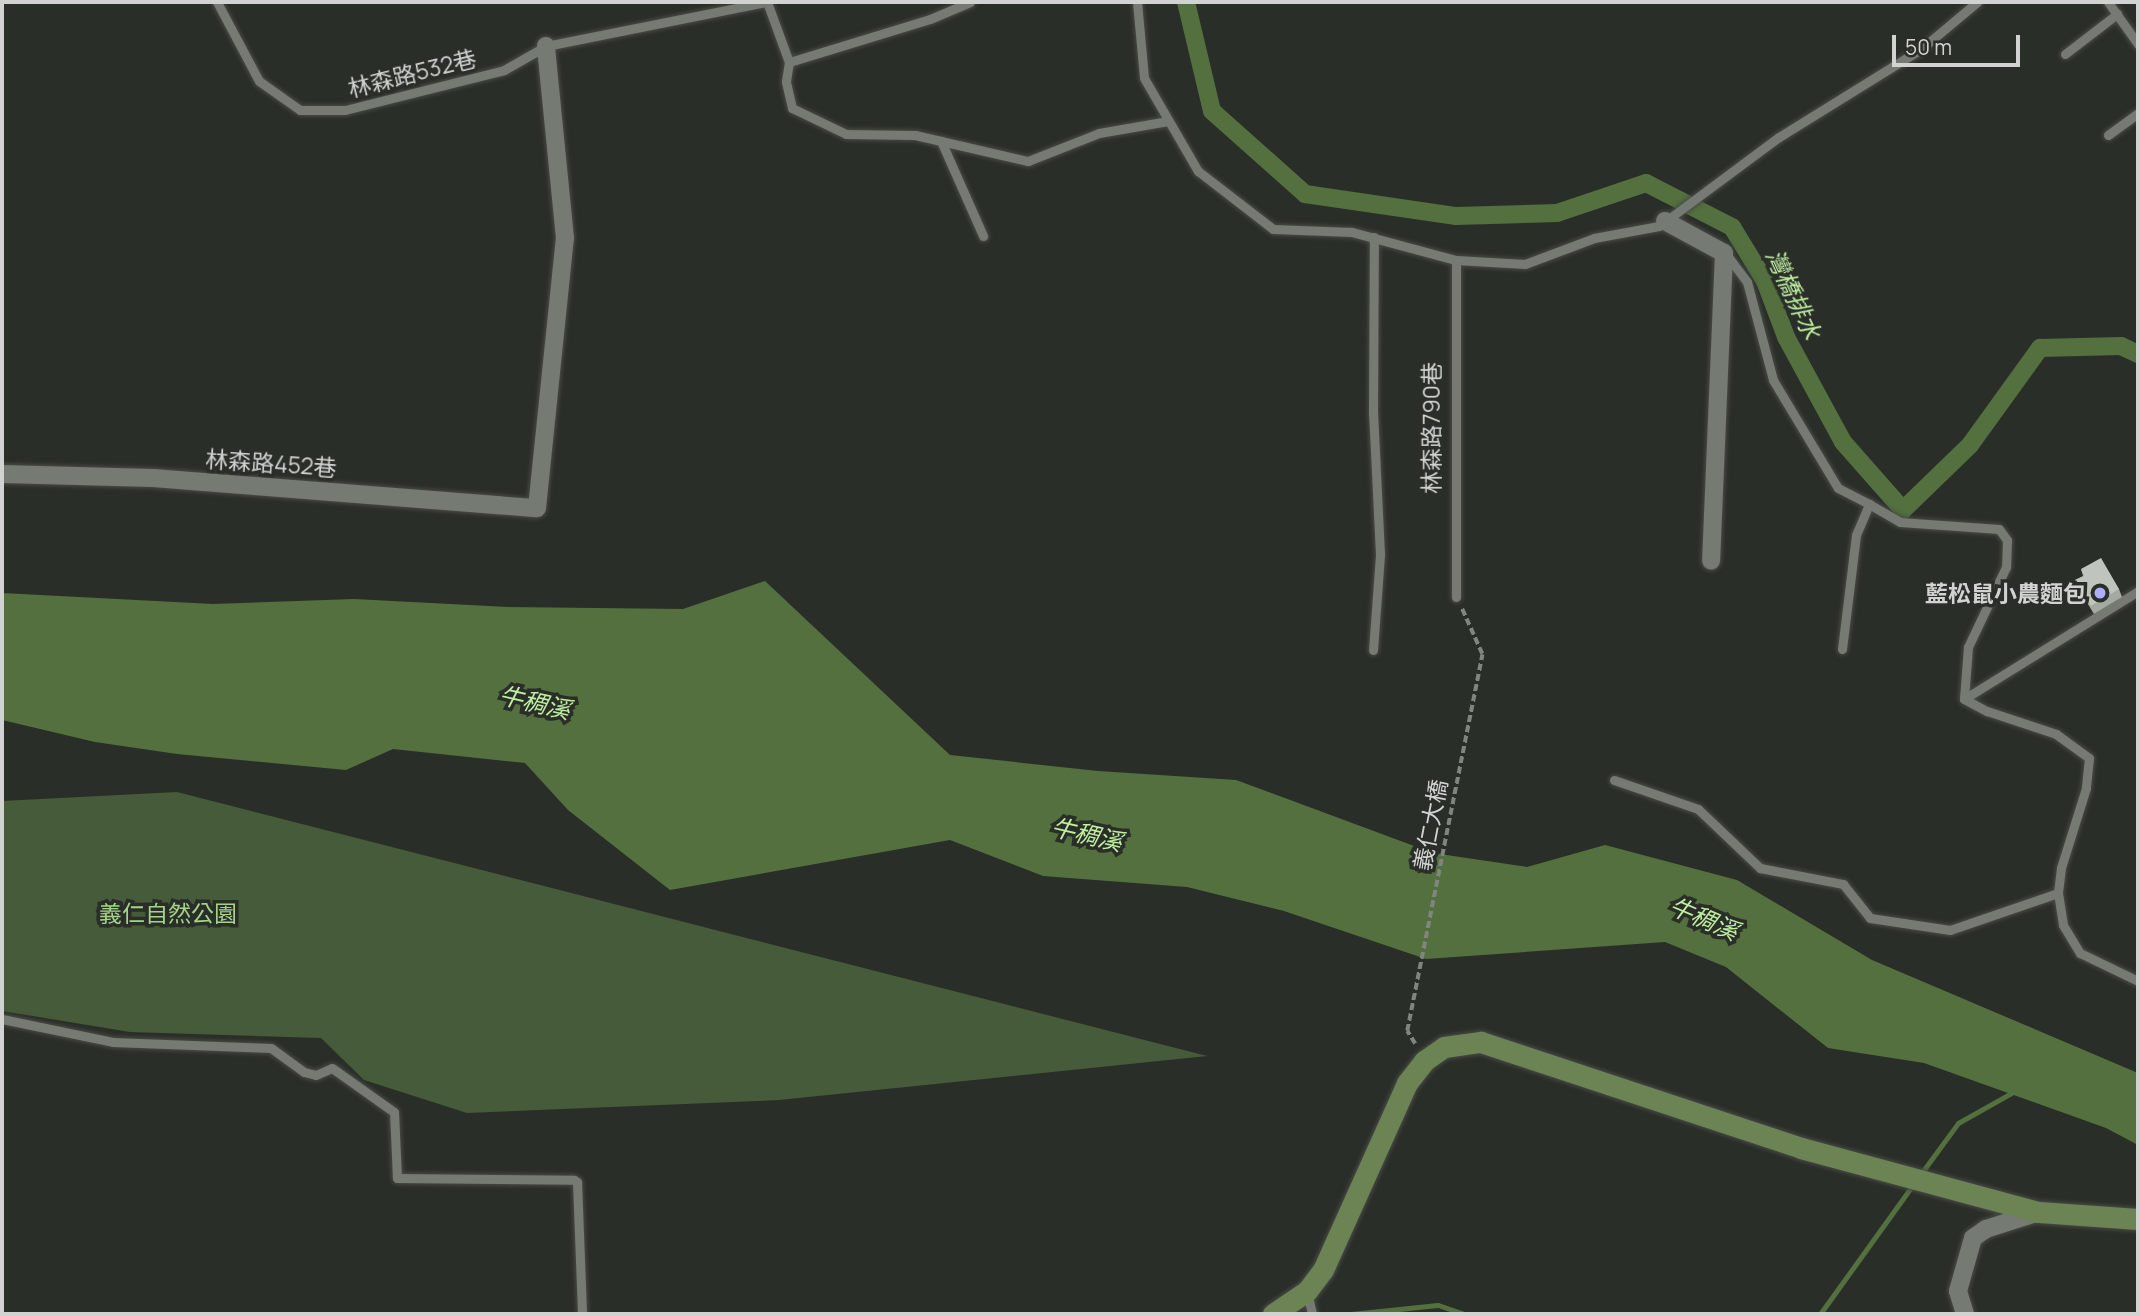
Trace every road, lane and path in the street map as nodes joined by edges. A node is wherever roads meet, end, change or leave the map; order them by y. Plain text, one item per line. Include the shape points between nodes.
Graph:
1 (217, 2) edge
2 (767, 2) edge
3 (970, 2) edge
4 (1137, 2) edge
5 (1977, 2) edge
6 (2108, 2) edge
7 (2117, 15) junction
8 (2138, 44) edge
9 (546, 46) junction
10 (2065, 54) dead end
11 (789, 62) junction
12 (2138, 113) edge
13 (1168, 121) junction
14 (2108, 135) dead end
15 (941, 141) junction
16 (1665, 221) junction
17 (984, 236) dead end
18 (1374, 237) junction
19 (1724, 253) junction
20 (1456, 260) junction
21 (2, 474) edge
22 (1870, 504) junction
23 (1711, 561) dead end
24 (2138, 591) edge
25 (1456, 597) joint
26 (1842, 649) dead end
27 (1373, 650) dead end
28 (1964, 699) junction
29 (1614, 780) dead end
30 (2058, 893) junction
31 (2138, 981) edge
32 (2, 1019) edge
33 (1424, 1061) junction
34 (2039, 1212) junction
35 (2138, 1219) edge
36 (1307, 1291) junction
37 (582, 1314) edge
38 (1273, 1314) edge
39 (1312, 1314) edge
40 (1965, 1314) edge

1 - 9 lane, 林森路532巷 via 259,81 300,110 345,110 504,70
2 - 9 lane, 林森路532巷
2 - 11 lane
3 - 11 lane via 930,19
4 - 13 lane via 1144,78
5 - 16 lane via 1921,49 1779,137
6 - 7 lane
7 - 8 lane
7 - 10 lane
9 - 21 street, 林森路452巷 via 565,237 537,508 153,478
11 - 15 lane via 786,82 792,108 846,134 915,135
12 - 14 lane
13 - 15 lane via 1099,133 1028,161
13 - 18 lane via 1198,171 1273,229
15 - 17 lane
16 - 19 street
16 - 20 lane via 1594,238 1525,264
18 - 20 lane
18 - 27 lane via 1373,413 1380,554
19 - 22 lane via 1747,282 1773,380 1839,488
19 - 23 street
20 - 25 lane, 林森路790巷
22 - 26 lane via 1856,535
22 - 28 lane via 1900,522 1999,529 2007,540 2006,567 1968,647
24 - 28 lane
25 - 33 path, 義仁大橋 via 1482,654 1407,1031
28 - 30 lane via 2056,734 2089,758 2086,788
29 - 30 lane via 1698,809 1760,868 1843,884 1870,918 1951,930
30 - 31 lane via 2063,925 2080,953
32 - 37 lane via 113,1042 271,1048 303,1072 316,1075 332,1068 394,1112 397,1178 574,1180
33 - 34 street via 1444,1047 1480,1042 1801,1148
33 - 36 street via 1407,1083 1323,1270
34 - 35 street
34 - 40 street via 1986,1229 1973,1238 1958,1291
36 - 38 street
36 - 39 lane

